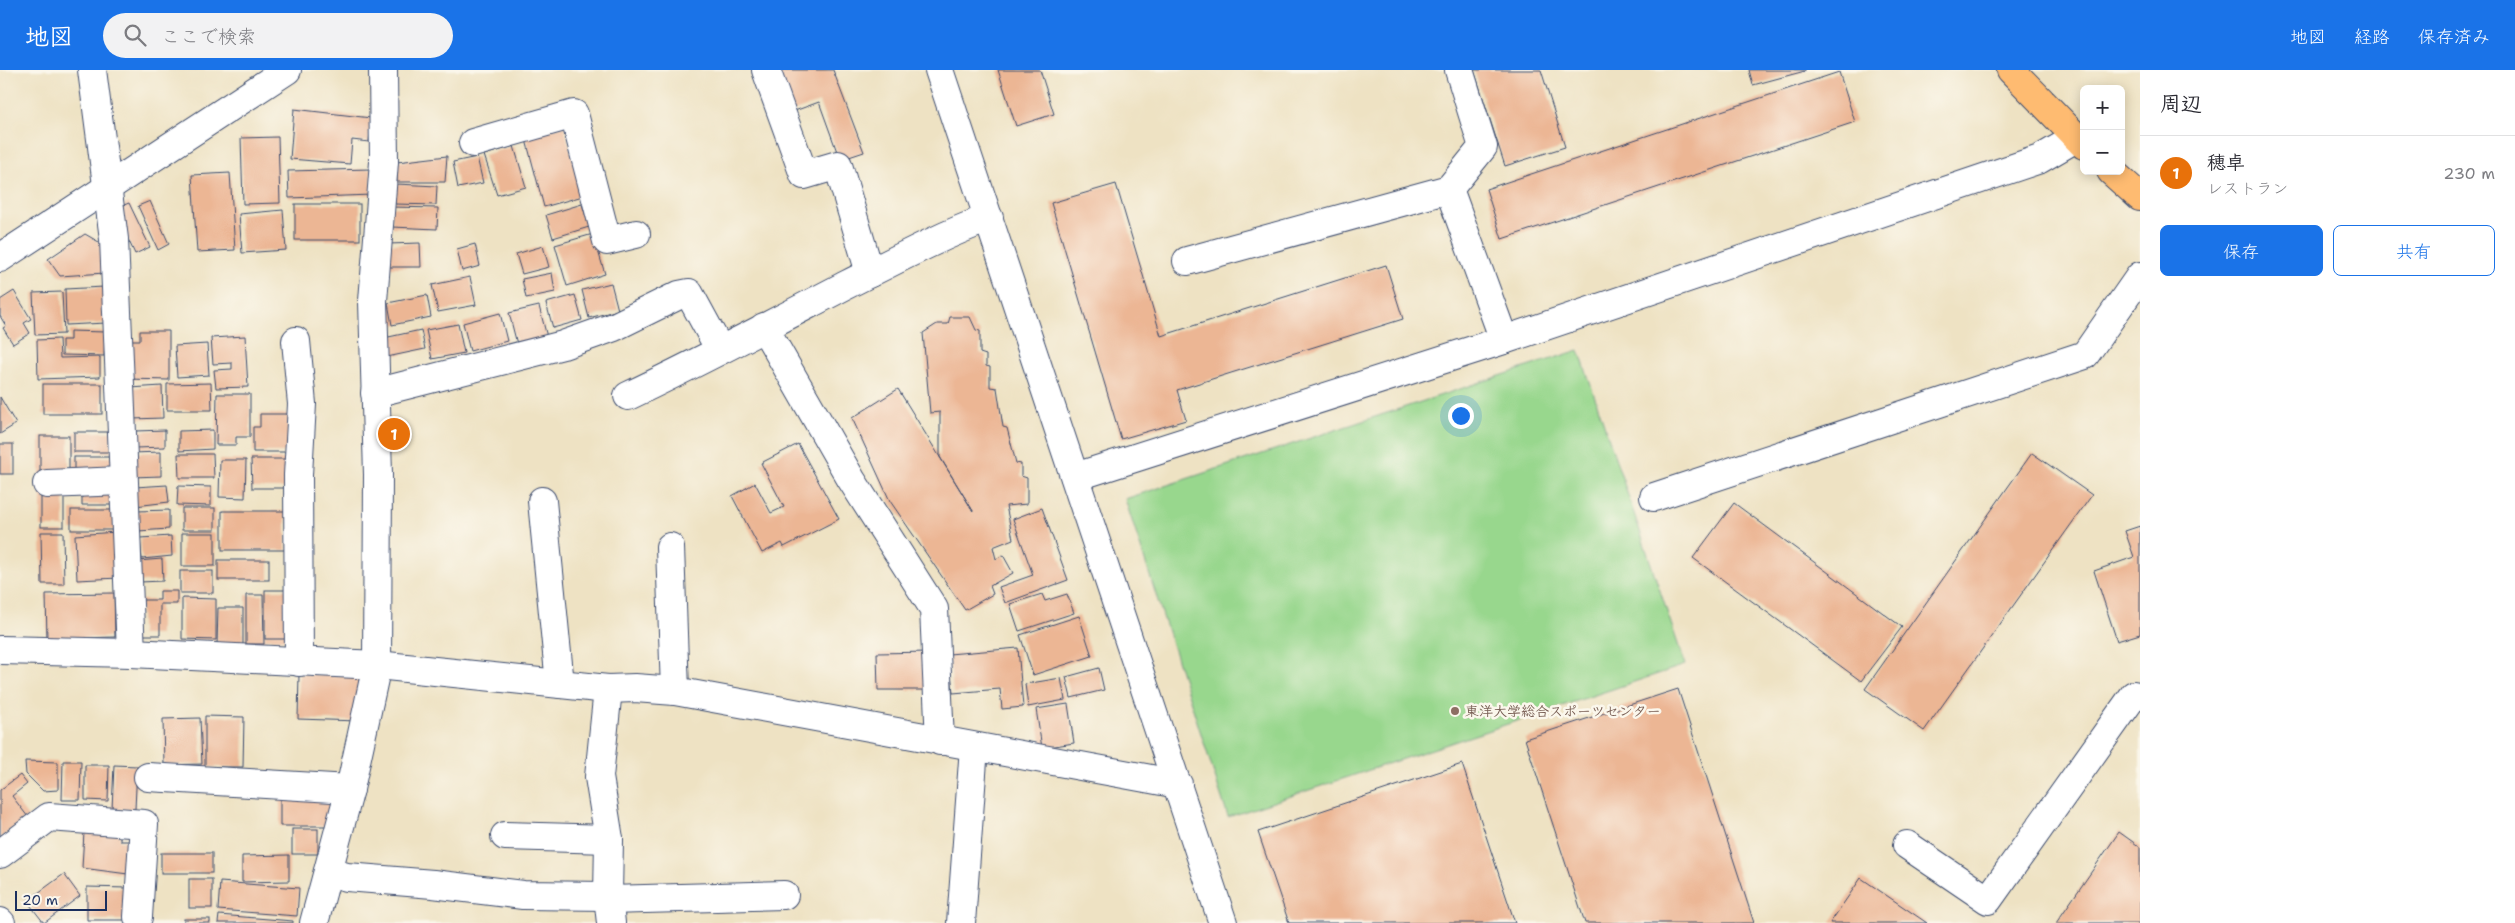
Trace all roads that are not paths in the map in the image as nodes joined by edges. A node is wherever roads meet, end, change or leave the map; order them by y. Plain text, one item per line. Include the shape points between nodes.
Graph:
1 (92, 70) edge
2 (287, 70) edge
3 (383, 70) edge
4 (766, 70) edge
5 (939, 70) edge
6 (1459, 70) edge
7 (2017, 72) edge
8 (2080, 142) edge
9 (473, 143) dead end
10 (2116, 175) edge
11 (106, 187) junction
12 (1449, 189) junction
13 (2140, 197) edge
14 (989, 218) junction
15 (636, 234) dead end
16 (0, 258) edge
17 (1187, 261) dead end
18 (870, 273) junction
19 (2140, 276) edge
20 (764, 327) junction
21 (1504, 340) junction
22 (296, 341) dead end
23 (720, 350) junction
24 (375, 393) junction
25 (628, 396) dead end
26 (1075, 477) junction
27 (123, 481) junction
28 (47, 484) dead end
29 (1654, 497) dead end
30 (542, 501) dead end
31 (670, 547) dead end
32 (0, 650) edge
33 (131, 653) junction
34 (299, 662) junction
35 (377, 665) junction
36 (560, 684) junction
37 (608, 689) junction
38 (675, 691) junction
39 (2138, 698) edge
40 (940, 741) junction
41 (974, 747) junction
42 (148, 777) dead end
43 (1178, 784) junction
44 (350, 789) junction
45 (505, 836) dead end
46 (609, 838) junction
47 (1907, 845) dead end
48 (0, 854) edge
49 (328, 872) junction
50 (784, 895) dead end
51 (609, 906) edge
52 (138, 917) dead end
53 (314, 923) edge
54 (961, 923) edge
55 (1223, 923) edge

1 - 11 street
2 - 11 street
3 - 24 street via 384,162 374,301
4 - 18 street via 804,175 838,164
5 - 14 street
6 - 12 street via 1483,146
7 - 8 main road
8 - 21 street via 2040,159
9 - 15 street via 574,114 607,241
10 - 13 main road
11 - 16 street
11 - 27 street via 114,239
12 - 17 street
12 - 21 street
14 - 18 street
14 - 26 street
18 - 20 street
19 - 29 street via 2085,355
20 - 23 street
20 - 40 street via 860,494 934,609
21 - 26 street
22 - 34 street via 302,404 298,475
23 - 24 street via 689,293 614,327 563,345
23 - 25 street
24 - 35 street
26 - 43 street
27 - 28 street
27 - 33 street
30 - 36 street
31 - 38 street
32 - 33 street
33 - 34 street
34 - 35 street
35 - 36 street
35 - 44 street
36 - 37 street
37 - 38 street
37 - 46 street via 599,777
38 - 40 street
39 - 47 street via 1988,900
40 - 41 street
41 - 43 street
41 - 54 street
42 - 44 street
43 - 55 street
44 - 49 street
45 - 46 street
46 - 51 street
48 - 52 street via 49,817 144,824
49 - 51 street via 347,877 433,884
49 - 53 street
50 - 51 street

